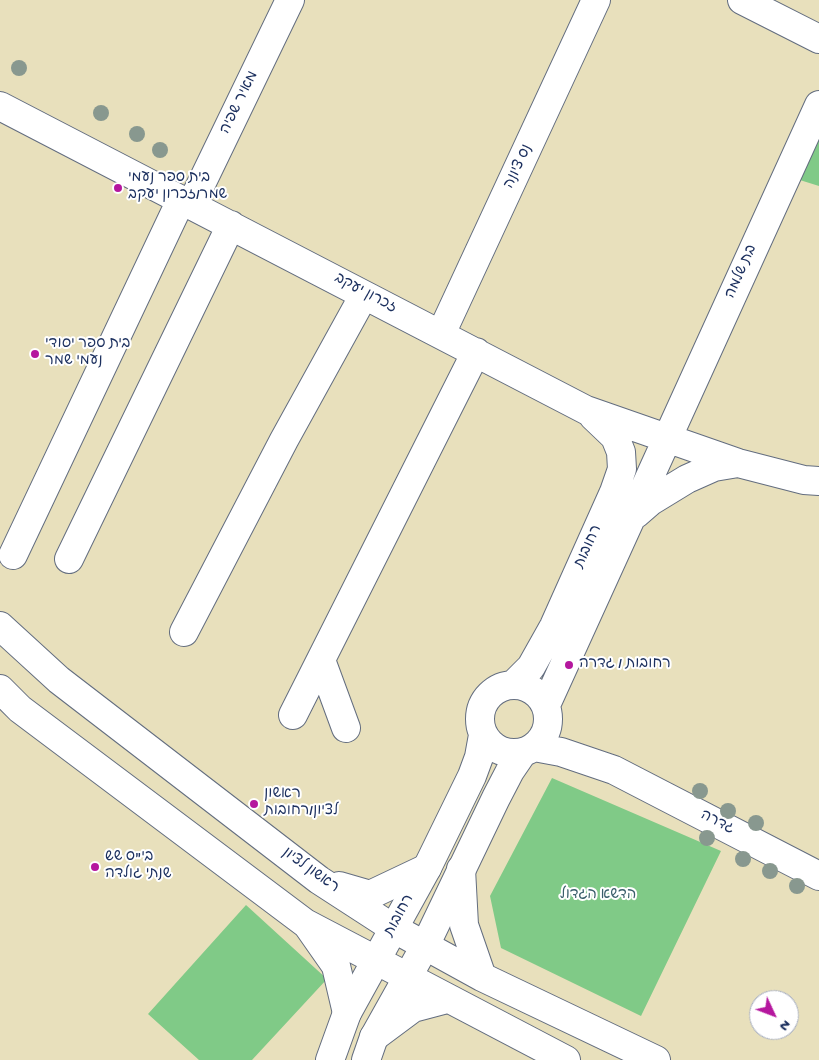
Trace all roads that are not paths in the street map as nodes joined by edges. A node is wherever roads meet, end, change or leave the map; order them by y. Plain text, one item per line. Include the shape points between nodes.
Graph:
1 (290, 0) edge
2 (596, 0) edge
3 (742, 0) edge
4 (819, 39) edge
5 (819, 105) edge
6 (0, 106) edge
7 (186, 202) junction
8 (232, 226) junction
9 (358, 291) junction
10 (441, 334) junction
11 (476, 352) junction
12 (586, 410) junction
13 (284, 440) junction
14 (668, 441) junction
15 (738, 463) junction
16 (819, 481) edge
17 (633, 516) junction
18 (13, 555) dead end
19 (69, 559) dead end
20 (0, 626) edge
21 (184, 632) dead end
22 (321, 660) junction
23 (514, 684) junction
24 (0, 689) edge
25 (548, 711) junction
26 (293, 715) dead end
27 (346, 728) dead end
28 (483, 735) junction
29 (528, 750) junction
30 (614, 770) junction
31 (427, 868) junction
32 (461, 869) junction
33 (819, 876) edge
34 (319, 880) junction
35 (305, 923) junction
36 (394, 928) junction
37 (425, 946) junction
38 (376, 959) junction
39 (408, 977) junction
40 (482, 977) junction
41 (447, 999) junction
42 (347, 1013) junction
43 (370, 1049) edge
44 (330, 1060) edge
45 (566, 1060) edge
46 (656, 1060) edge

1 - 7 street, מאיר שפיה
2 - 10 street, נס ציונה
3 - 4 street
5 - 14 street, בת שלמה
6 - 7 street, זכרון יעקב
7 - 8 street, זכרון יעקב
7 - 18 street, מאיר שפיה
8 - 9 street, זכרון יעקב
8 - 19 street
9 - 10 street, זכרון יעקב
9 - 13 street
9 - 13 street via 305,390
10 - 11 street, זכרון יעקב
11 - 12 street, זכרון יעקב
11 - 22 street
12 - 14 street, זכרון יעקב
12 - 23 street, רחובות via 615,437 621,452 622,469 550,633 531,667
13 - 21 street
14 - 15 street, זכרון יעקב
14 - 17 street, רחובות
15 - 16 street, זכרון יעקב
15 - 17 street, זכרון יעקב via 714,467 687,479
17 - 25 street, רחובות
20 - 34 street, ראשון לציון via 59,680
22 - 26 street
22 - 27 street
23 - 25 street via 531,688 540,695
23 - 28 street via 499,688 484,703 480,713
24 - 35 street via 20,709
25 - 29 street via 545,734
25 - 30 street, גדרה
28 - 29 street via 500,750 511,753
28 - 31 street, רחובות via 472,776
29 - 30 street, גדרה via 561,752
29 - 32 street via 510,771
30 - 33 street, גדרה
31 - 34 street via 370,895
31 - 36 street, רחובות
32 - 37 street
32 - 40 street via 464,925
34 - 36 street, ראשון לציון
35 - 38 street
35 - 42 street via 336,966
36 - 37 street, ראשון לציון
36 - 38 street, רחובות
37 - 39 street
37 - 40 street, ראשון לציון
38 - 39 street
38 - 42 street, רחובות
39 - 41 street
39 - 43 street
40 - 46 street, ראשון לציון
41 - 43 street via 413,1008
41 - 45 street
42 - 44 street, רחובות

